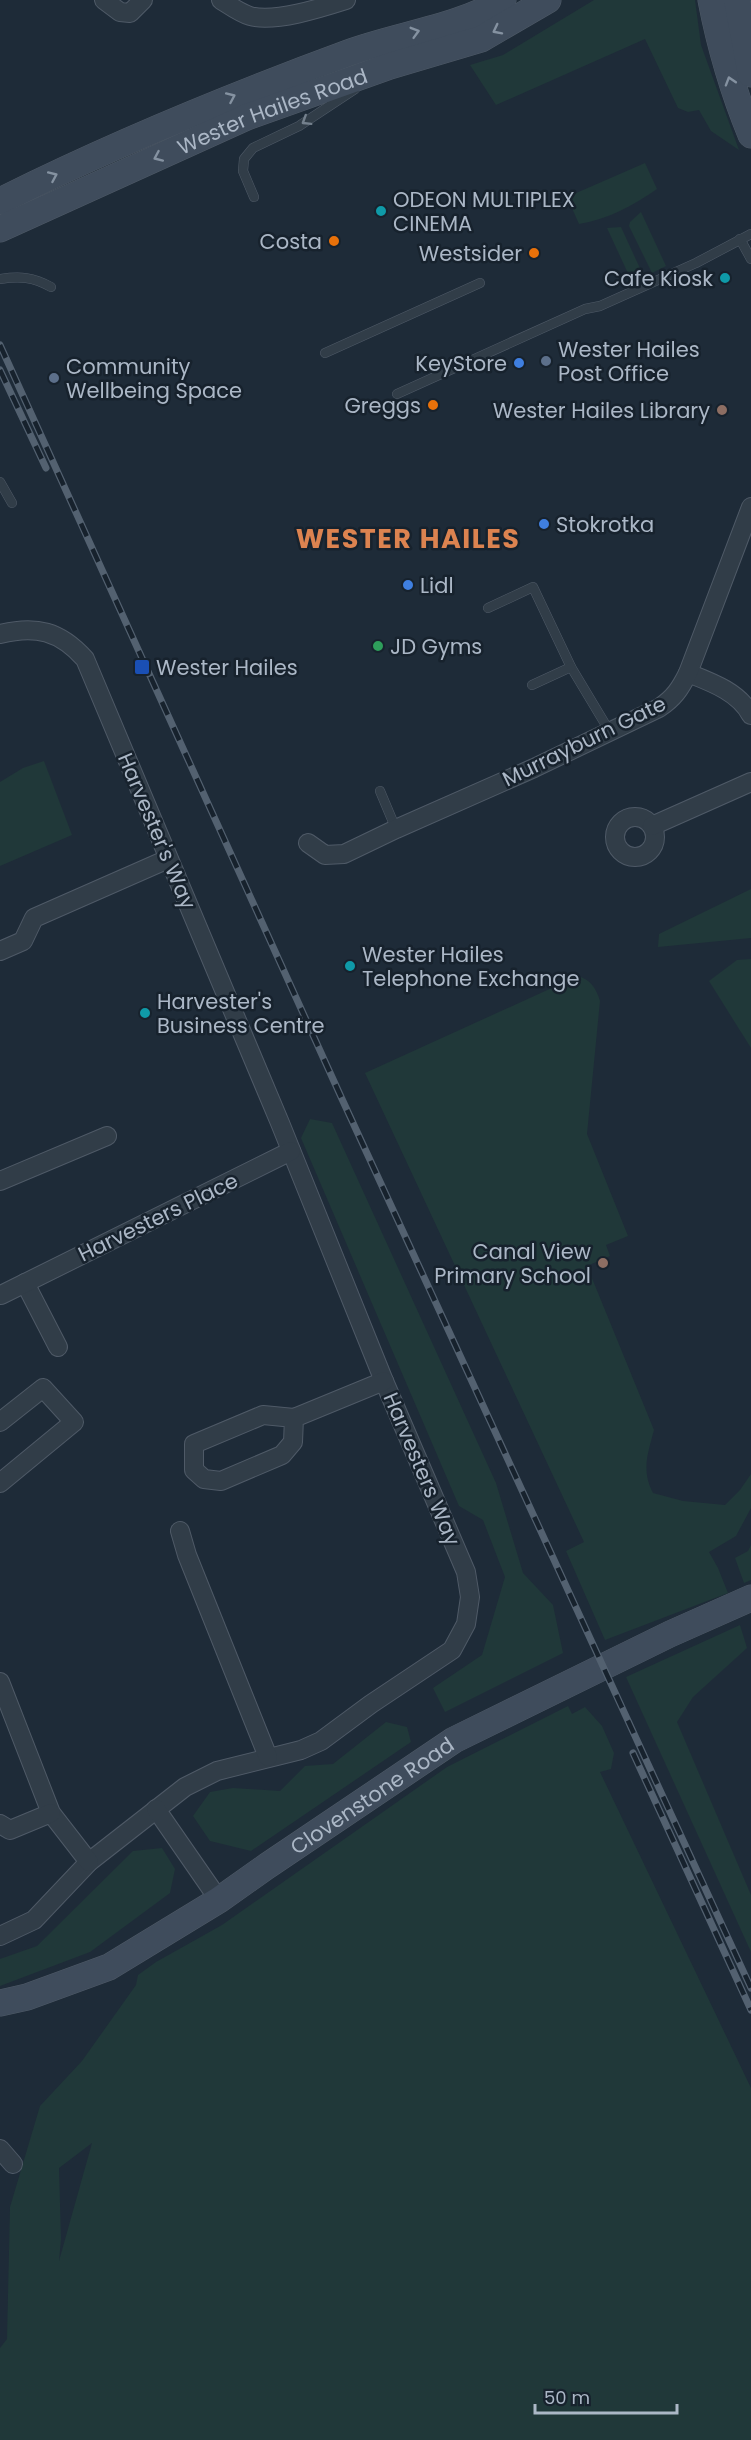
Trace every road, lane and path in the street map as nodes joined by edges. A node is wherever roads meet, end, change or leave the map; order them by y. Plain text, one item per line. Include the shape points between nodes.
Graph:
1 (104, 0) edge
2 (143, 0) edge
3 (221, 0) edge
4 (346, 0) edge
5 (503, 0) edge
6 (548, 0) edge
7 (711, 0) edge
8 (737, 0) edge
9 (390, 66) junction
10 (751, 74) edge
11 (751, 135) edge
12 (254, 197) dead end
13 (0, 201) edge
14 (0, 229) edge
15 (751, 234) edge
16 (740, 239) junction
17 (751, 259) edge
18 (0, 279) edge
19 (480, 283) dead end
20 (51, 287) dead end
21 (325, 353) dead end
22 (397, 394) dead end
23 (0, 482) edge
24 (12, 502) dead end
25 (751, 507) edge
26 (488, 608) dead end
27 (0, 634) edge
28 (571, 667) junction
29 (688, 673) junction
30 (532, 685) dead end
31 (748, 702) edge
32 (610, 732) junction
33 (751, 783) edge
34 (380, 791) dead end
35 (652, 826) dead end
36 (396, 829) junction
37 (308, 843) dead end
38 (168, 858) junction
39 (0, 951) edge
40 (265, 1090) joint
41 (107, 1137) dead end
42 (291, 1151) junction
43 (0, 1181) edge
44 (25, 1283) junction
45 (1, 1295) edge
46 (58, 1347) dead end
47 (384, 1381) junction
48 (294, 1418) junction
49 (0, 1422) edge
50 (0, 1483) edge
51 (180, 1531) dead end
52 (751, 1598) edge
53 (0, 1682) edge
54 (268, 1757) junction
55 (156, 1809) junction
56 (51, 1814) junction
57 (0, 1824) edge
58 (89, 1862) junction
59 (219, 1900) junction
60 (0, 1936) edge
61 (0, 2003) edge
62 (0, 2149) edge
63 (13, 2164) dead end

1 - 2 street via 120,12 130,13
3 - 4 street via 250,16 271,17
13 -> 5 main road, Wester Hailes Road via 240,93 376,43 462,19
6 -> 9 main road, Wester Hailes Road via 481,39
11 -> 7 main road via 735,98
8 - 10 main road
9 -> 12 lane via 299,126 253,148 244,159 243,171
9 -> 14 main road, Wester Hailes Road via 247,117
15 - 16 lane
16 - 17 lane
16 - 22 lane via 696,263
18 - 20 lane via 20,276
19 - 21 lane
23 - 24 lane
25 - 29 street, Murrayburn Gate
26 - 28 lane via 533,587
27 - 38 street, Harvester's Way via 22,628 42,631 74,648 85,659
28 - 30 lane
28 - 32 lane
29 - 31 street
29 - 32 street, Murrayburn Gate via 671,700
32 - 36 street, Murrayburn Gate
33 - 35 street
34 - 36 lane
36 - 37 street, Murrayburn Gate via 344,854 325,855
38 - 39 street via 34,918 23,941
38 - 40 street, Harvester's Way
40 - 42 street, Harvesters Way
41 - 43 street
42 - 44 street, Harvesters Place
42 - 47 street, Harvesters Way
44 - 45 street, Harvesters Place
44 - 46 street
47 - 48 street
47 - 54 street, Harvesters Way via 466,1572 470,1597 466,1624 452,1650 321,1742
48 - 48 street via 263,1414 194,1444 194,1470 204,1479 221,1480 282,1455 293,1442
49 - 50 street via 43,1389 74,1422
51 - 54 street via 194,1553
52 - 59 main road, Clovenstone Road via 454,1740
53 - 56 street
54 - 55 street, Harvesters Way via 217,1772 185,1787
55 - 58 street, Harvesters Way
55 - 59 street
56 - 57 street via 9,1830
56 - 58 street
58 - 60 street, Harvesters Way via 34,1920
59 - 61 main road, Clovenstone Road via 109,1966
62 - 63 street

